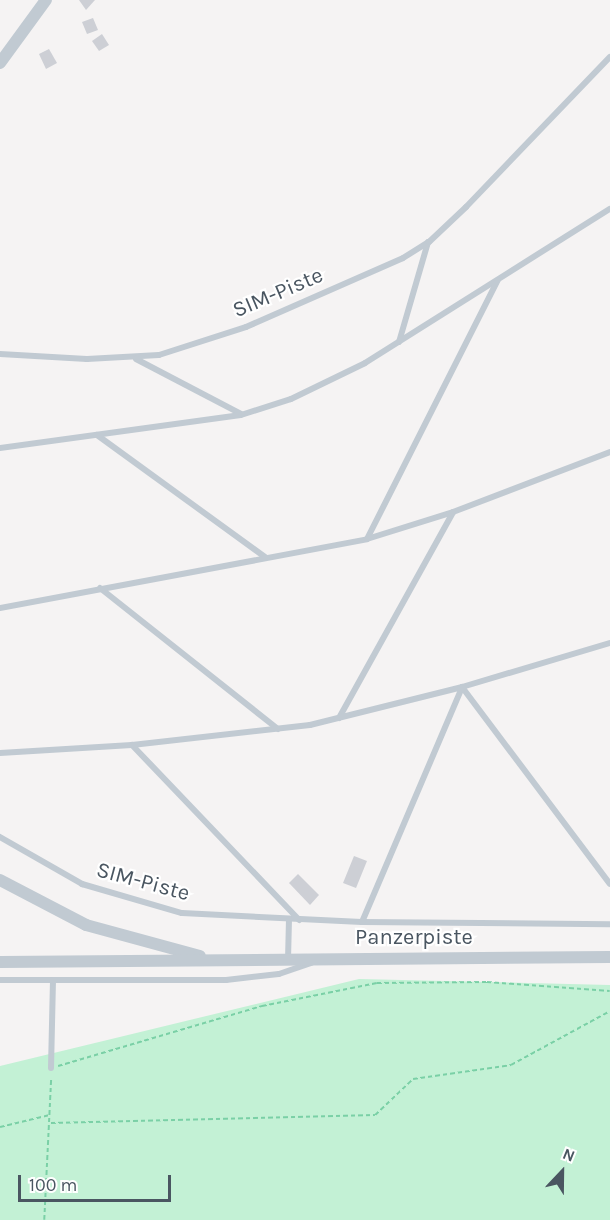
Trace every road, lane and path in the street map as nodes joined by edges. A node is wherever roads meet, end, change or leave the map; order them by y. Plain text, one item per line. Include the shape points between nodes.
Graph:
1 (46, 0) edge
2 (610, 57) edge
3 (0, 63) edge
4 (610, 209) edge
5 (429, 242) junction
6 (498, 280) junction
7 (399, 342) junction
8 (0, 354) edge
9 (135, 359) junction
10 (242, 415) junction
11 (97, 435) junction
12 (0, 448) edge
13 (610, 452) edge
14 (453, 512) junction
15 (367, 539) junction
16 (265, 557) junction
17 (100, 588) junction
18 (0, 608) edge
19 (610, 643) edge
20 (462, 687) junction
21 (339, 718) junction
22 (278, 729) junction
23 (132, 745) junction
24 (0, 753) edge
25 (0, 837) edge
26 (0, 880) edge
27 (610, 885) edge
28 (289, 919) junction
29 (299, 920) junction
30 (362, 922) junction
31 (610, 924) edge
32 (610, 957) edge
33 (218, 960) junction
34 (288, 960) junction
35 (322, 960) junction
36 (0, 962) edge
37 (0, 980) edge
38 (53, 980) junction
39 (610, 991) edge
40 (610, 1011) edge
41 (51, 1068) junction
42 (50, 1114) junction
43 (50, 1123) junction
44 (0, 1127) edge
45 (44, 1220) edge

1 - 3 street
2 - 5 lane, SIM-Piste
4 - 6 lane
5 - 7 lane, SIM-Piste
5 - 9 lane, SIM-Piste via 387,266 246,327
6 - 7 lane
6 - 15 lane
7 - 10 lane via 291,399
8 - 9 lane, SIM-Piste
9 - 10 lane, SIM-Piste
10 - 11 lane
11 - 12 lane
11 - 16 lane
13 - 14 lane
14 - 15 lane
14 - 21 lane
15 - 16 lane
16 - 17 lane
17 - 18 lane
17 - 22 lane
19 - 20 lane
20 - 21 lane
20 - 27 lane
20 - 30 lane
21 - 22 lane
22 - 23 lane
23 - 24 lane
23 - 29 lane
25 - 28 lane, SIM-Piste via 48,868 117,897 192,915
26 - 33 street, Panzerpiste via 86,925
28 - 29 lane, SIM-Piste
28 - 34 lane
29 - 30 lane, SIM-Piste
30 - 31 lane, SIM-Piste
32 - 35 street, Panzerpiste
33 - 34 street, Panzerpiste
33 - 36 street, Panzerpiste
34 - 35 street, Panzerpiste
35 - 38 lane via 279,974 226,980
37 - 38 lane
38 - 41 lane
39 - 41 path via 487,982 377,983 262,1006
40 - 43 path via 511,1065 413,1079 375,1115
41 - 42 path
42 - 43 path
42 - 44 path
43 - 45 path

